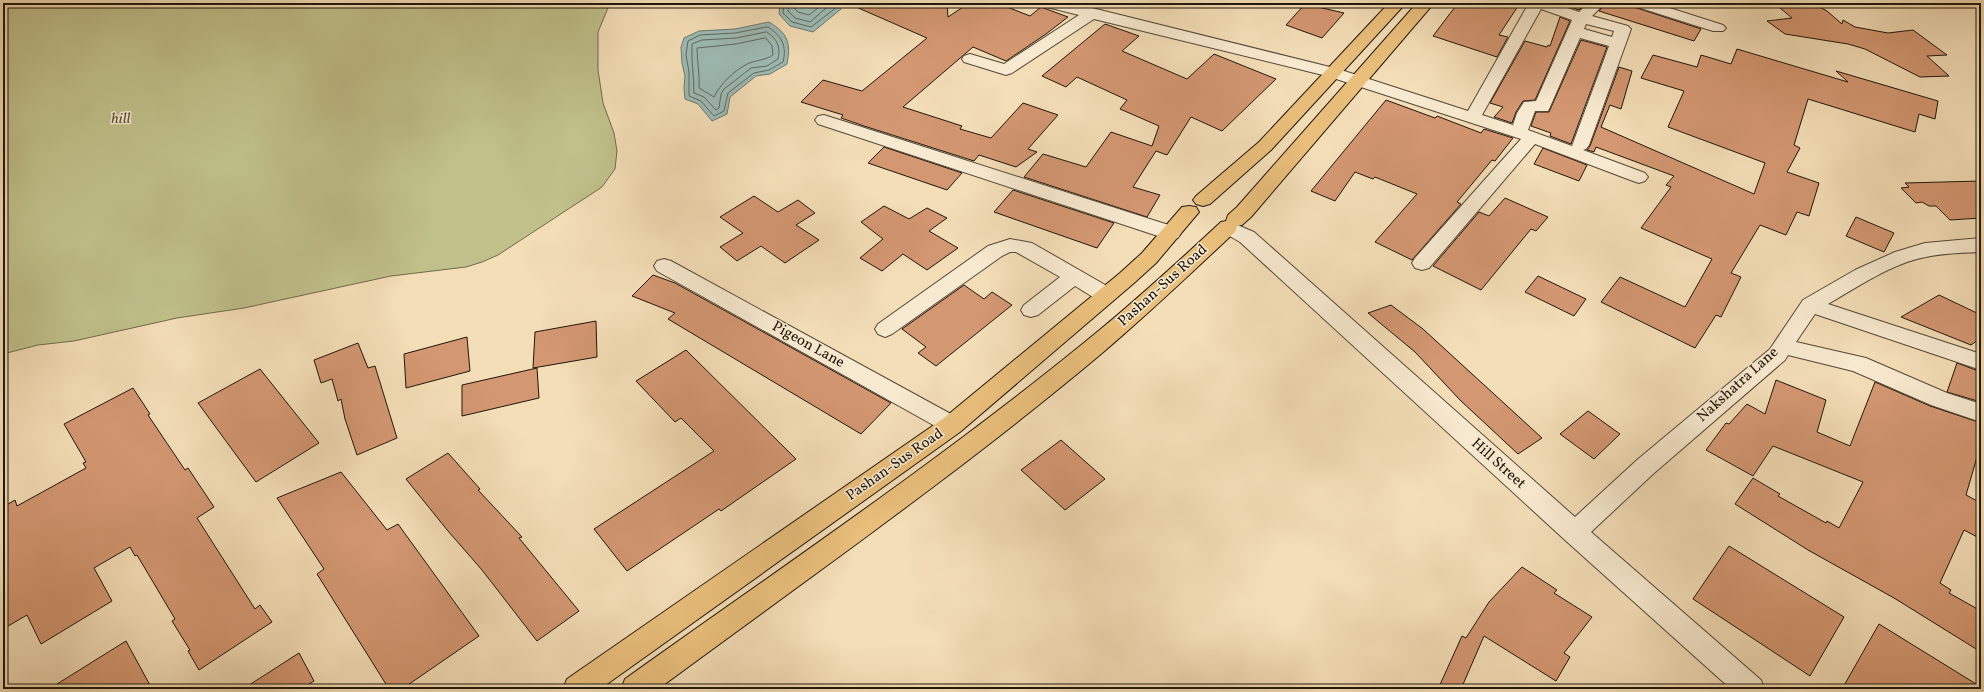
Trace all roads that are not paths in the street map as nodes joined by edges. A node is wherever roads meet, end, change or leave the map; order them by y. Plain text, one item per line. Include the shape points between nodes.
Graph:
1 (1048, 3) edge
2 (1398, 3) edge
3 (1426, 3) edge
4 (1538, 3) edge
5 (1597, 3) edge
6 (1639, 3) edge
7 (1092, 13) junction
8 (1579, 25) junction
9 (1718, 28) dead end
10 (970, 59) dead end
11 (1332, 72) junction
12 (1360, 81) junction
13 (1472, 118) junction
14 (824, 120) dead end
15 (1526, 135) junction
16 (1580, 146) dead end
17 (1639, 178) dead end
18 (1198, 216) junction
19 (1237, 228) junction
20 (1171, 233) junction
21 (1981, 245) edge
22 (1422, 263) dead end
23 (664, 266) dead end
24 (1074, 276) junction
25 (1107, 295) junction
26 (1810, 305) junction
27 (1031, 310) dead end
28 (885, 329) dead end
29 (1782, 346) junction
30 (1981, 362) edge
31 (1981, 413) edge
32 (952, 425) junction
33 (1574, 533) junction
34 (577, 689) edge
35 (635, 689) edge
36 (1751, 689) edge

1 - 7 street
2 - 11 main road, Pashan-Sus Road
3 - 12 main road, Pashan-Sus Road
4 - 8 street
4 - 13 street
5 - 8 street
6 - 9 street
7 - 10 street via 1006,70
7 - 11 street
8 - 15 street via 1542,107 1530,106 1525,113
8 - 16 street via 1623,29
11 - 12 street
11 - 18 main road, Pashan-Sus Road
12 - 13 street
12 - 19 main road, Pashan-Sus Road via 1244,212
13 - 15 street
14 - 20 street
15 - 17 street
15 - 22 street
18 - 19 main road via 1219,230
18 - 19 main road via 1213,200 1223,202 1235,213
18 - 20 main road, Pashan-Sus Road
19 - 33 street, Hill Street
19 - 35 main road, Pashan-Sus Road via 1176,276 1093,348 973,443
20 - 25 main road, Pashan-Sus Road via 1149,258
21 - 26 street via 1925,250 1902,257 1862,275
23 - 32 street, Pigeon Lane
24 - 25 street
24 - 27 street
24 - 28 street via 1025,248 1016,244 1006,245
25 - 32 main road, Pashan-Sus Road
26 - 29 street
26 - 30 street
29 - 31 street, Nakshatra Lane via 1858,364 1939,399
29 - 33 street, Nakshatra Lane via 1772,359 1645,467
32 - 34 main road, Pashan-Sus Road
33 - 36 street, Hill Street

